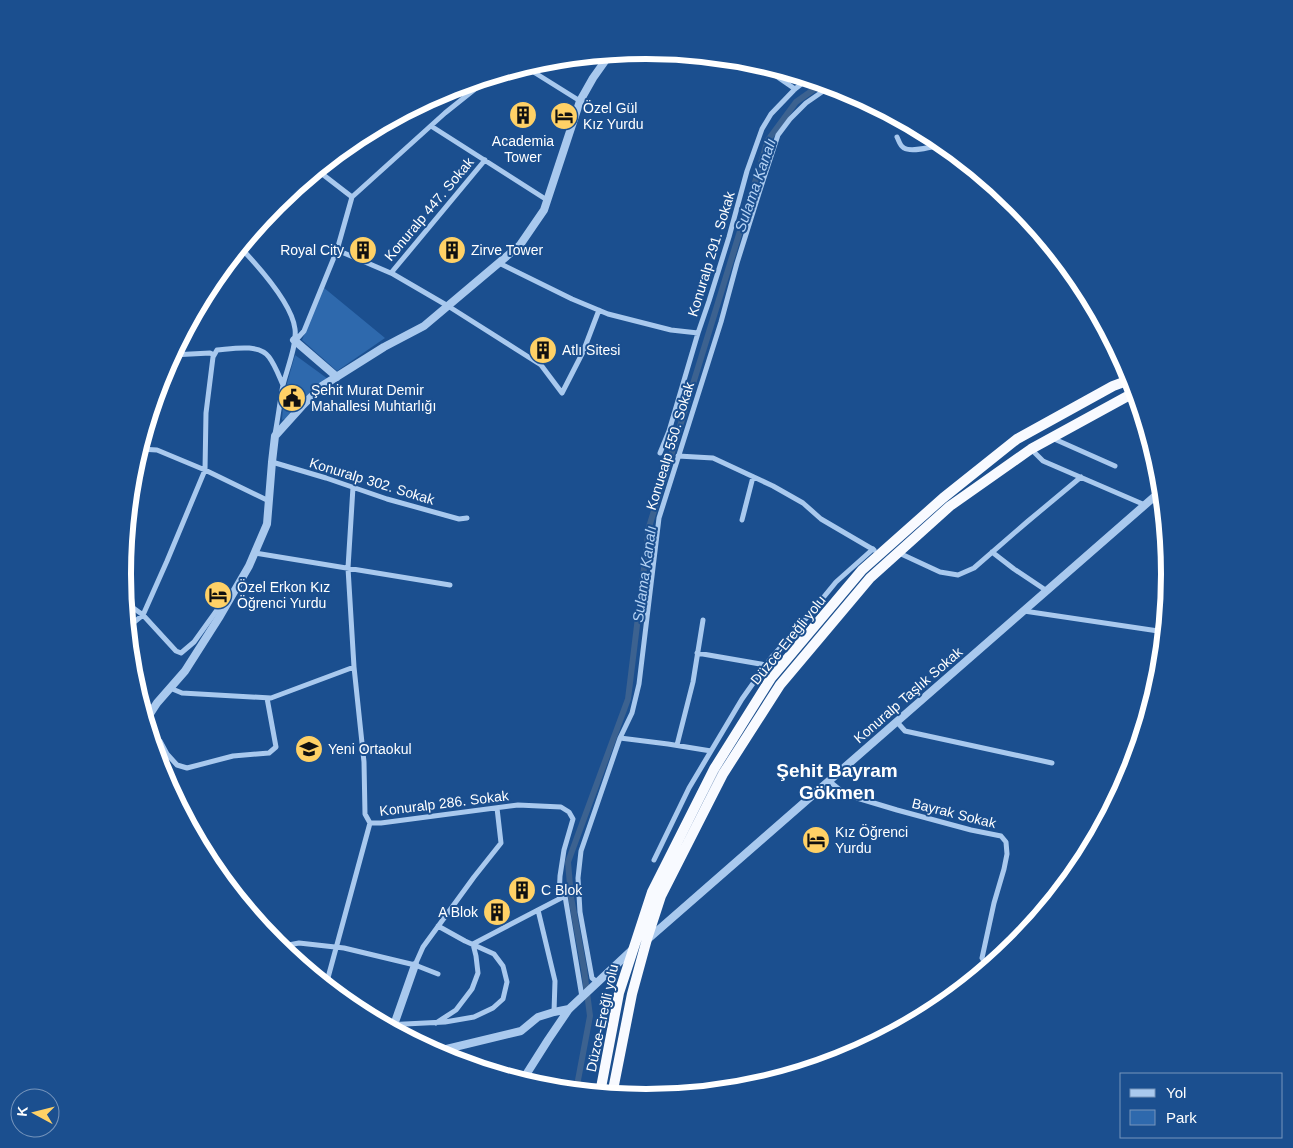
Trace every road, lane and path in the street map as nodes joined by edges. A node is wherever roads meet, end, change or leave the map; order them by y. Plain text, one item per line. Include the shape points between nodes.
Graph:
1 (606, 61) edge
2 (533, 72) edge
3 (773, 75) edge
4 (803, 83) edge
5 (478, 87) edge
6 (794, 90) junction
7 (824, 91) edge
8 (580, 101) junction
9 (431, 126) junction
10 (898, 138) dead end
11 (933, 146) edge
12 (485, 160) junction
13 (322, 174) edge
14 (352, 197) junction
15 (547, 200) junction
16 (337, 250) junction
17 (245, 252) edge
18 (499, 263) junction
19 (391, 273) junction
20 (448, 306) junction
21 (600, 310) junction
22 (698, 333) junction
23 (295, 340) junction
24 (180, 355) edge
25 (214, 355) junction
26 (337, 377) junction
27 (1125, 382) edge
28 (284, 385) junction
29 (1130, 396) edge
30 (275, 436) junction
31 (1052, 438) junction
32 (147, 449) edge
33 (1031, 450) junction
34 (660, 452) dead end
35 (678, 456) junction
36 (272, 462) junction
37 (1115, 466) dead end
38 (205, 470) junction
39 (753, 477) junction
40 (1081, 477) junction
41 (353, 487) junction
42 (1156, 497) edge
43 (268, 501) junction
44 (1145, 505) junction
45 (467, 518) dead end
46 (742, 520) dead end
47 (877, 552) junction
48 (898, 552) junction
49 (992, 552) junction
50 (255, 553) junction
51 (348, 568) junction
52 (450, 585) dead end
53 (1047, 591) junction
54 (132, 607) edge
55 (226, 607) junction
56 (1024, 610) junction
57 (143, 614) junction
58 (702, 620) dead end
59 (134, 622) edge
60 (1158, 631) edge
61 (697, 653) junction
62 (766, 665) junction
63 (354, 667) junction
64 (170, 688) junction
65 (267, 698) junction
66 (151, 713) edge
67 (897, 722) junction
68 (620, 738) junction
69 (159, 740) edge
70 (677, 745) junction
71 (711, 750) junction
72 (1052, 762) dead end
73 (829, 781) junction
74 (497, 808) junction
75 (370, 823) junction
76 (654, 860) dead end
77 (559, 899) junction
78 (538, 910) junction
79 (438, 926) junction
80 (647, 940) junction
81 (472, 944) junction
82 (290, 945) edge
83 (336, 947) junction
84 (632, 950) junction
85 (984, 962) edge
86 (415, 965) junction
87 (438, 974) dead end
88 (328, 979) edge
89 (597, 984) junction
90 (582, 997) junction
91 (569, 1009) junction
92 (554, 1012) junction
93 (394, 1023) edge
94 (436, 1023) junction
95 (402, 1027) edge
96 (447, 1049) edge
97 (526, 1075) edge
98 (601, 1087) edge
99 (613, 1088) edge

1 - 8 street
2 - 8 street
3 - 6 street
4 - 6 street, Konuralp 291. Sokak
5 - 9 street
6 - 22 street, Konuralp 291. Sokak via 771,114 762,129
7 - 35 street, Konuealp 550. Sokak via 806,103 778,135
8 - 15 street
9 - 12 street
9 - 14 street
10 - 11 street via 906,150
12 - 15 street
12 - 19 street, Konuralp 447. Sokak
13 - 14 street
14 - 16 street
15 - 18 street via 544,210 520,245
16 - 19 street
16 - 23 street via 304,331
17 - 23 street via 274,286 291,314
18 - 20 street
18 - 21 street
19 - 20 street
20 - 21 street via 541,365 562,393
20 - 26 street via 424,326
21 - 22 street via 671,330
22 - 34 street, Konuralp 291. Sokak
23 - 26 street
23 - 28 street
24 - 25 street
25 - 28 street via 216,350 258,349 268,355
25 - 38 street via 206,412
26 - 30 street via 322,386
27 - 47 highway, Düzce-Ereğli yolu via 1017,439
28 - 30 street
29 - 31 highway, Düzce-Ereğli yolu
30 - 36 street
31 - 33 highway, Düzce-Ereğli yolu
31 - 37 street
32 - 38 street via 157,450
33 - 40 street via 1043,461
33 - 48 highway, Düzce-Ereğli yolu via 950,506
35 - 39 street via 713,458
35 - 68 street, Konuealp 550. Sokak via 659,518 639,684 632,713
36 - 41 street, Konuralp 302. Sokak
36 - 43 street
38 - 43 street
38 - 57 street
39 - 46 street
39 - 47 street via 790,495 820,519
40 - 44 street
40 - 49 street
41 - 45 street, Konuralp 302. Sokak via 459,519
41 - 51 street, Konuralp 286. Sokak
42 - 44 street, Konuralp Taşlık Sokak
43 - 50 street via 267,524
44 - 53 street, Konuralp Taşlık Sokak
47 - 62 street via 836,582
47 - 84 highway, Düzce-Ereğli yolu via 771,678 724,752 652,892
48 - 49 street via 940,572 958,575 974,568
48 - 80 highway, Düzce-Ereğli yolu via 870,578 780,684 719,783 661,896
49 - 53 street
50 - 51 street
50 - 55 street
51 - 52 street
51 - 63 street, Konuralp 286. Sokak
53 - 56 street, Konuralp Taşlık Sokak
54 - 57 street
55 - 57 street via 217,610 194,642 181,653
55 - 64 street via 185,671
56 - 60 street
56 - 67 street, Konuralp Taşlık Sokak
57 - 59 street
58 - 61 street
61 - 62 street
61 - 70 street
62 - 71 street
63 - 65 street
63 - 75 street, Konuralp 286. Sokak via 364,762 365,814
64 - 65 street via 182,693
64 - 66 street
65 - 69 street via 276,747 269,753 233,756 187,768 177,765
67 - 72 street via 905,731
67 - 73 street, Konuralp Taşlık Sokak
68 - 70 street
68 - 89 street, Konuealp 550. Sokak via 581,851 578,878 580,912 592,978
70 - 71 street
71 - 76 street
73 - 80 street, Konuralp Taşlık Sokak
73 - 85 street, Bayrak Sokak via 845,794 857,798 1001,836 1006,842 1007,854 982,958
74 - 75 street, Konuralp 286. Sokak
74 - 77 street, Konuralp 286. Sokak via 518,805 561,807 569,812 573,819 564,850
74 - 79 street via 501,843
75 - 83 street
77 - 78 street
77 - 90 street via 565,896
78 - 81 street
78 - 92 street via 555,981
79 - 81 street
79 - 86 street
80 - 99 highway, Düzce-Ereğli yolu via 632,994
81 - 94 street via 478,973 472,989 456,1010
81 - 94 street via 494,954 502,966 507,982 503,999 474,1017
82 - 83 street
83 - 86 street
83 - 88 street
84 - 89 street
84 - 98 highway, Düzce-Ereğli yolu via 619,993
86 - 87 street
86 - 93 street
89 - 90 street
90 - 91 street
91 - 92 street
91 - 97 street
92 - 96 street via 538,1017 521,1031
94 - 95 street

